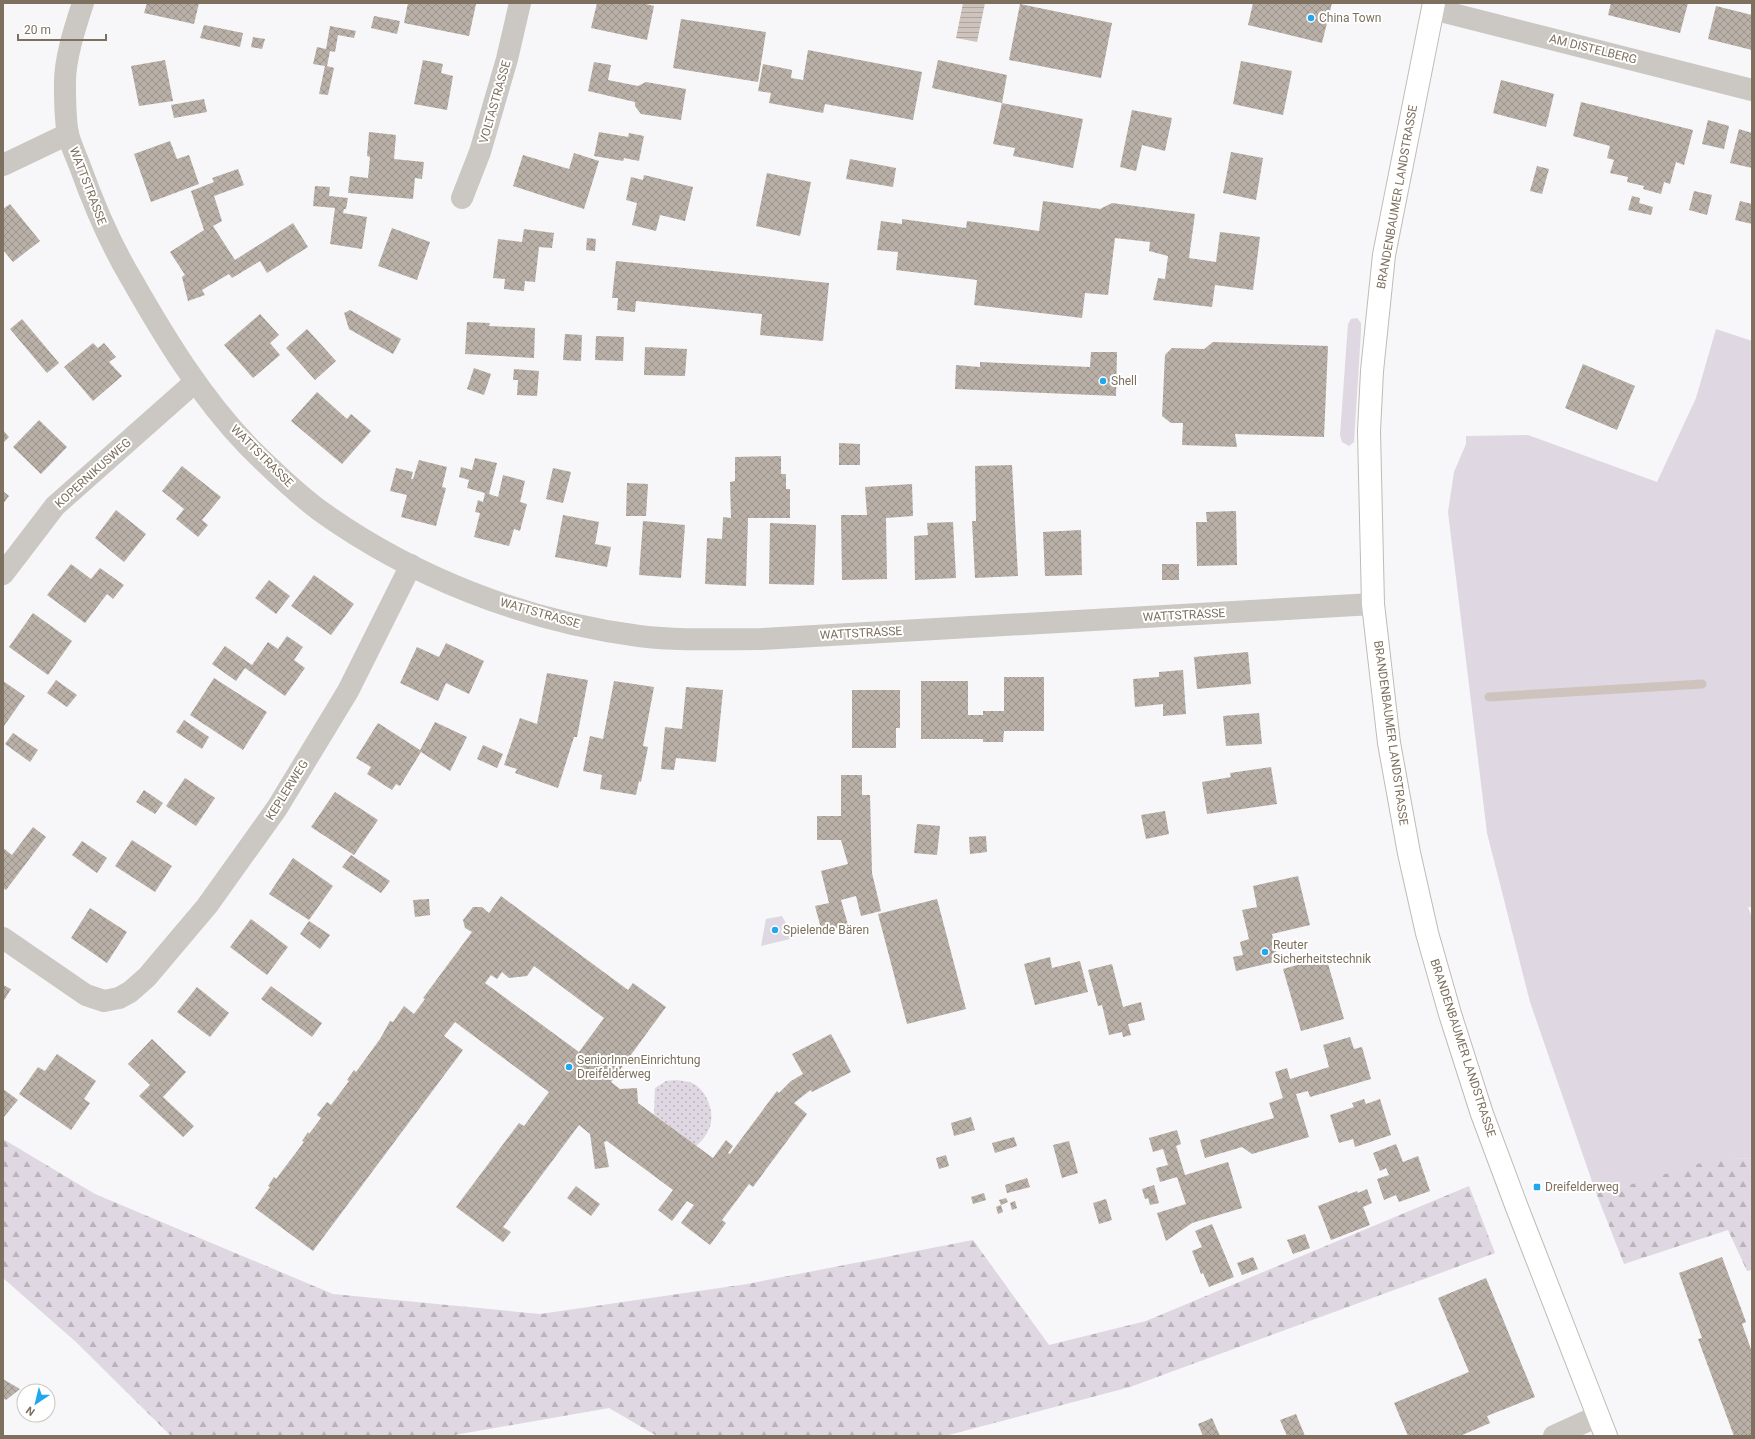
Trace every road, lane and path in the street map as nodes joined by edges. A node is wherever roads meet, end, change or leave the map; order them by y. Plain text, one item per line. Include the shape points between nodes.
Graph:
1 (83, 3) edge
2 (520, 3) edge
3 (1434, 6) edge
4 (1752, 90) edge
5 (68, 134) junction
6 (3, 165) edge
7 (462, 198) dead end
8 (195, 382) junction
9 (411, 566) junction
10 (3, 574) edge
11 (1373, 604) junction
12 (3, 938) edge
13 (1598, 1416) junction
14 (1554, 1436) edge
15 (1606, 1436) edge

1 - 5 street, WATTSTRASSE via 74,30 64,83
2 - 7 street, VOLTASTRASSE via 480,152
3 - 4 street, AM DISTELBERG
3 - 11 main road, BRANDENBAUMER LANDSTRASSE via 1380,282 1369,431
5 - 6 street
5 - 8 street, WATTSTRASSE via 94,204 119,258
8 - 9 street, WATTSTRASSE via 246,444 286,482 319,510
8 - 10 street, KOPERNIKUSWEG via 55,506
9 - 11 street, WATTSTRASSE via 469,592 574,624 639,636 698,640 761,639
9 - 12 street, KEPLERWEG via 348,691 277,808 207,906 147,977 130,992 119,998 104,1001 86,995
11 - 13 main road, BRANDENBAUMER LANDSTRASSE via 1389,743 1401,816 1427,933 1482,1114
13 - 14 street
13 - 15 main road, BRANDENBAUMER LANDSTRASSE

